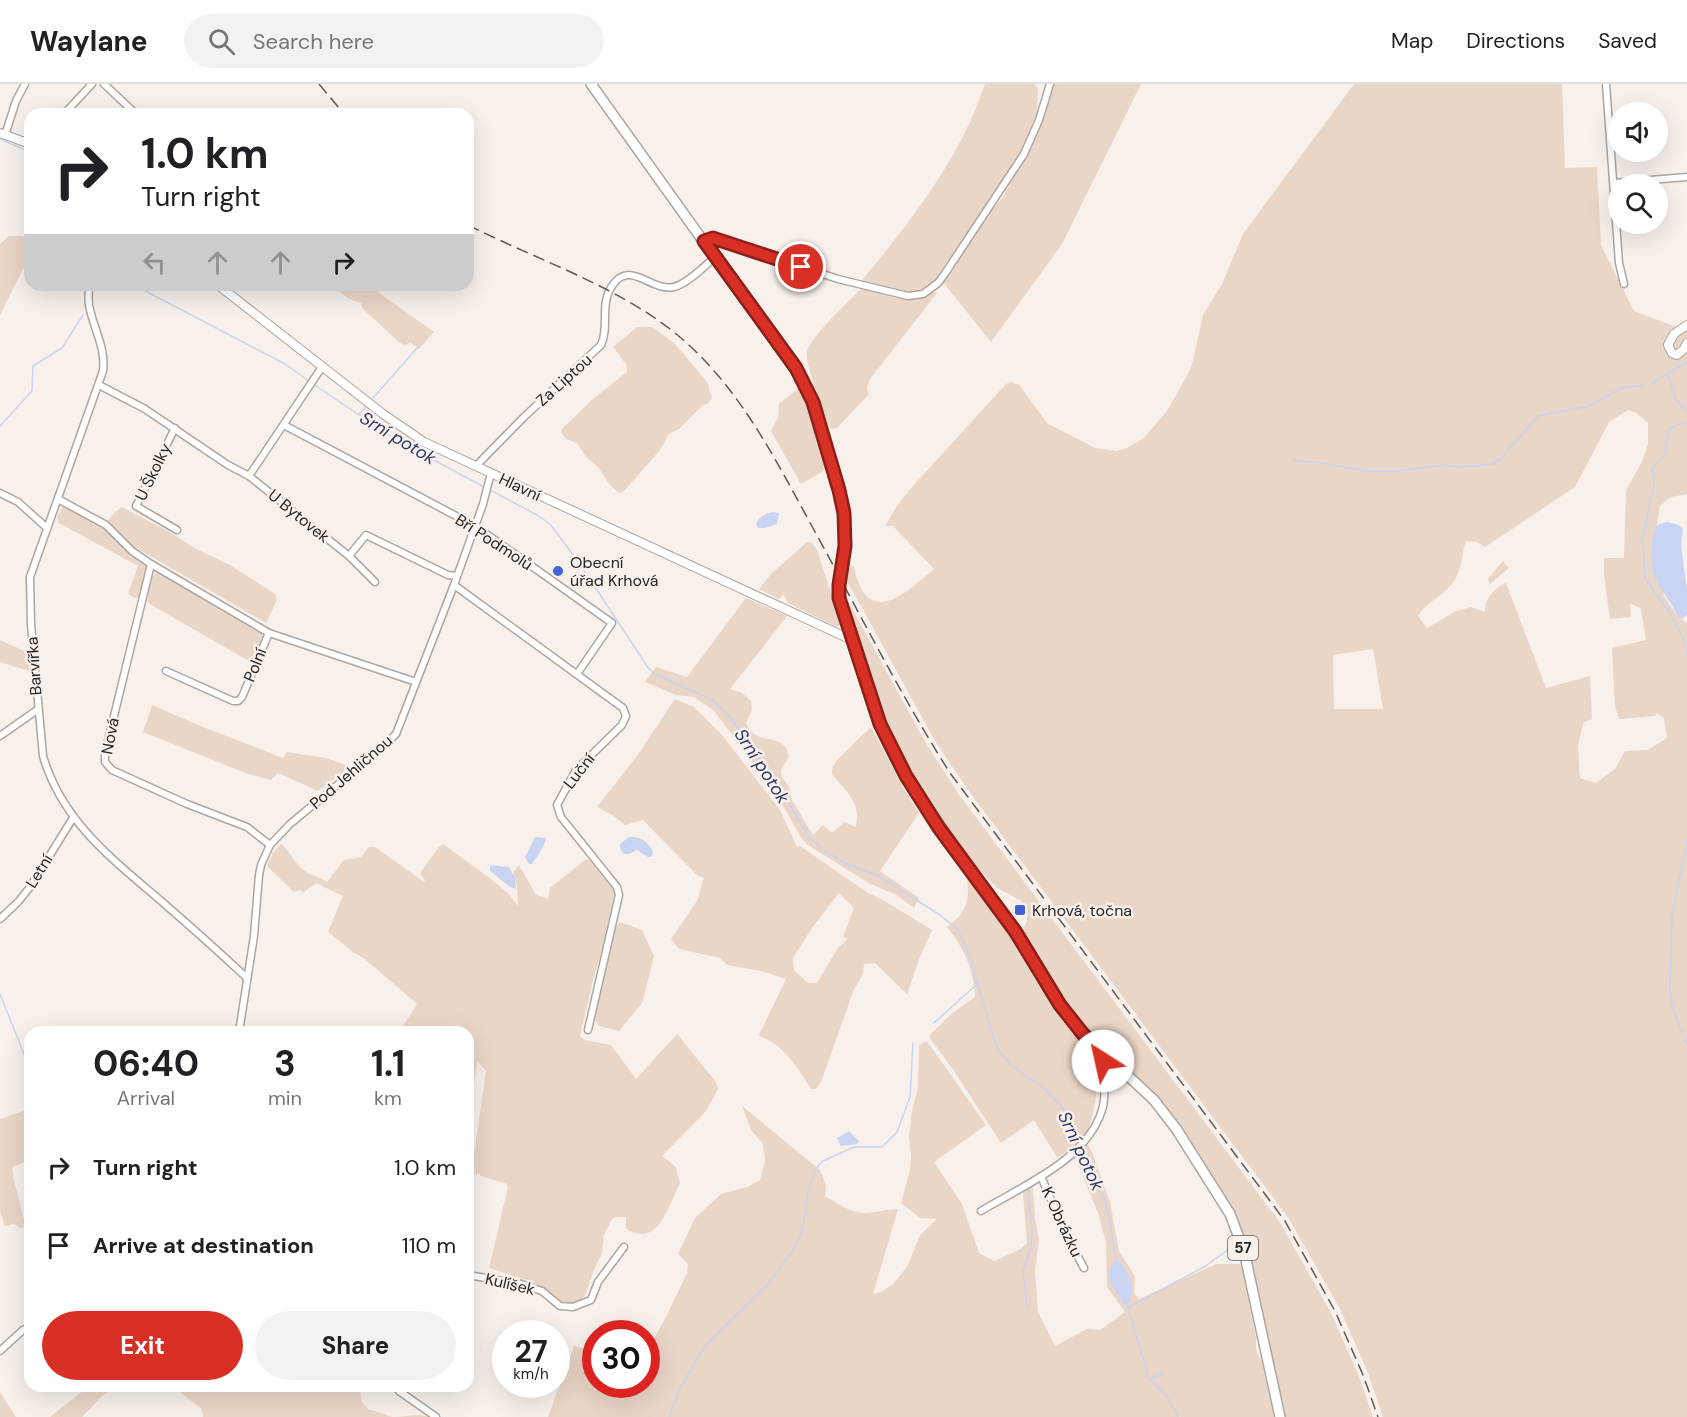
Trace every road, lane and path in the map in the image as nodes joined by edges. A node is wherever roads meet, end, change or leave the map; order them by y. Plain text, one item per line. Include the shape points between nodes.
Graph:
1 (26, 84) edge
2 (92, 84) edge
3 (104, 84) edge
4 (591, 84) edge
5 (1050, 84) edge
6 (1606, 84) edge
7 (70, 108) edge
8 (130, 108) edge
9 (2, 134) edge
10 (24, 141) edge
11 (1613, 174) edge
12 (1687, 177) edge
13 (1668, 179) edge
14 (1617, 234) edge
15 (704, 241) junction
16 (715, 257) junction
17 (1624, 284) dead end
18 (89, 291) edge
19 (226, 291) edge
20 (1687, 325) edge
21 (1687, 343) edge
22 (322, 367) junction
23 (99, 385) junction
24 (284, 424) junction
25 (175, 428) junction
26 (476, 466) junction
27 (491, 473) junction
28 (249, 476) junction
29 (0, 493) edge
30 (58, 498) junction
31 (475, 526) junction
32 (47, 528) junction
33 (177, 530) dead end
34 (349, 556) junction
35 (151, 564) junction
36 (456, 576) junction
37 (375, 582) dead end
38 (454, 585) junction
39 (269, 633) junction
40 (852, 640) junction
41 (166, 671) dead end
42 (577, 674) junction
43 (416, 682) junction
44 (38, 710) junction
45 (0, 736) edge
46 (73, 818) junction
47 (270, 845) junction
48 (0, 919) edge
49 (247, 978) junction
50 (241, 1026) edge
51 (588, 1030) dead end
52 (1105, 1055) junction
53 (1041, 1176) junction
54 (981, 1211) dead end
55 (624, 1246) dead end
56 (1084, 1268) dead end
57 (474, 1276) edge
58 (24, 1330) edge
59 (0, 1351) edge
60 (401, 1392) edge
61 (436, 1417) edge
62 (1280, 1417) edge

1 - 9 street
2 - 7 street
3 - 8 street
4 - 15 main road, 57
5 - 15 street via 1033,135 1014,170 945,276 923,294 908,296 838,279 713,238
6 - 11 street
9 - 10 street
12 - 13 street
14 - 17 street
15 - 16 main road, 57
16 - 26 street, Za Liptou via 674,287 632,274 620,278 606,301 602,345
16 - 40 main road, 57 via 796,368 816,412 843,507 845,546 839,594
18 - 23 street, Barvířka via 104,360
19 - 22 street, Hlavní
20 - 21 street via 1674,334 1668,345 1677,355
22 - 24 street
22 - 26 street, Hlavní via 411,434
23 - 25 street, U Školky
23 - 30 street, Barvířka
24 - 28 street
24 - 31 street, Bří Podmolů
25 - 28 street, U Školky
25 - 33 street, U Školky via 136,506
26 - 27 street, Hlavní
27 - 31 street, Pod Jehličnou
27 - 40 street, Hlavní
28 - 34 street, U Bytovek
29 - 32 street via 18,502
30 - 32 street, Barvířka
30 - 35 street via 106,525
31 - 36 street, Pod Jehličnou
31 - 42 street, Bří Podmolů via 612,623
32 - 44 street, Barvířka via 30,577
34 - 36 street via 366,535
34 - 37 street, U Bytovek
35 - 39 street
35 - 47 street, Nová via 105,762 112,770 247,827
36 - 38 street, Pod Jehličnou
38 - 42 street, Luční
38 - 43 street, Pod Jehličnou
39 - 41 street, Polní via 238,701
39 - 43 street, Polní
40 - 52 main road, 57 via 880,724 916,792 1015,931 1060,1005
42 - 51 street, Luční via 622,708 626,716 622,725 576,770 557,805 561,817 617,887 619,895
43 - 47 street, Pod Jehličnou via 396,734
44 - 45 street
44 - 46 street, Barvířka via 48,773
46 - 48 street, Letní via 30,887
46 - 49 street, Barvířka via 108,855
47 - 49 street, Pod Jehličnou via 259,875
49 - 50 street, Pod Jehličnou
52 - 53 street, K Obrázku via 1103,1108 1098,1123 1082,1144
52 - 62 main road, 57 via 1154,1100 1230,1214 1244,1251
53 - 54 street, K Obrázku
53 - 56 street, K Obrázku
55 - 57 street, Kulíšek via 598,1282 591,1300 573,1307 560,1306 542,1291 521,1284
58 - 59 street
60 - 61 street

